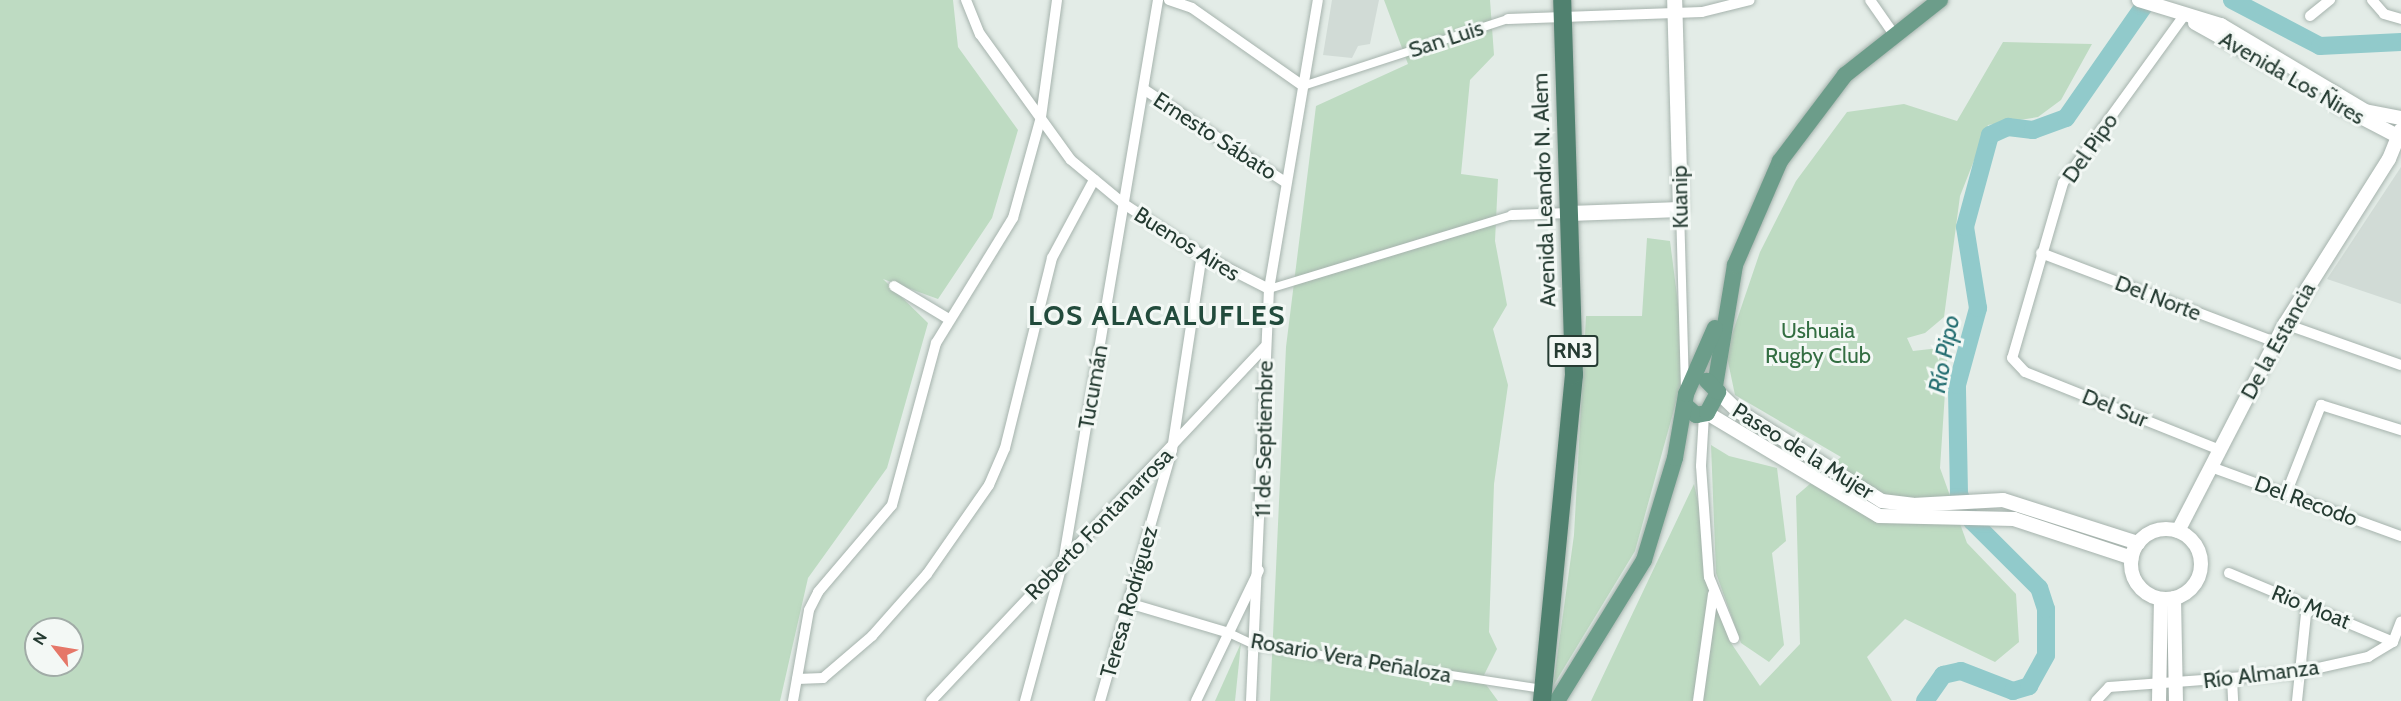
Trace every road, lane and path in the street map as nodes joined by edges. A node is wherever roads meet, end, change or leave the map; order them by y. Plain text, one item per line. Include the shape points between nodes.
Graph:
1 (966, 0) edge
2 (1057, 0) edge
3 (1158, 0) edge
4 (1318, 0) edge
5 (1750, 0) edge
6 (1870, 0) edge
7 (1940, 0) edge
8 (2139, 0) edge
9 (2330, 0) edge
10 (2372, 0) edge
11 (1174, 1) edge
12 (1675, 7) edge
13 (1562, 8) edge
14 (2310, 16) dead end
15 (2183, 17) junction
16 (1508, 19) joint
17 (2401, 19) edge
18 (1893, 33) junction
19 (1303, 86) junction
20 (1145, 90) junction
21 (2330, 96) junction
22 (1041, 117) junction
23 (2401, 118) edge
24 (2398, 143) edge
25 (1094, 180) junction
26 (1285, 182) junction
27 (1124, 204) junction
28 (1680, 208) junction
29 (1569, 213) junction
30 (1512, 215) joint
31 (2041, 253) junction
32 (1202, 255) junction
33 (894, 286) dead end
34 (1269, 289) junction
35 (1726, 299) junction
36 (946, 318) junction
37 (2284, 324) junction
38 (2275, 342) junction
39 (1266, 347) junction
40 (2014, 363) joint
41 (2401, 365) edge
42 (1717, 389) junction
43 (1688, 394) junction
44 (1704, 415) junction
45 (2401, 430) edge
46 (1172, 450) junction
47 (2220, 450) junction
48 (1675, 458) junction
49 (2211, 467) junction
50 (2286, 494) junction
51 (2178, 531) junction
52 (2401, 536) edge
53 (2138, 543) junction
54 (1064, 557) junction
55 (2132, 558) junction
56 (1261, 564) junction
57 (2229, 573) dead end
58 (1713, 594) junction
59 (2168, 599) junction
60 (1128, 603) junction
61 (2307, 605) junction
62 (2401, 621) edge
63 (1228, 633) junction
64 (1734, 638) dead end
65 (2393, 642) junction
66 (1255, 645) junction
67 (2296, 672) junction
68 (797, 679) junction
69 (2232, 679) junction
70 (2159, 685) junction
71 (2176, 685) junction
72 (1548, 697) edge
73 (793, 701) edge
74 (931, 701) edge
75 (1025, 701) edge
76 (1100, 701) edge
77 (1196, 701) edge
78 (1251, 701) edge
79 (1698, 701) edge
80 (2096, 701) edge
81 (2159, 701) edge
82 (2176, 701) edge
83 (2233, 701) edge
84 (2297, 701) edge

1 - 22 street, Buenos Aires via 980,34
2 - 22 street
3 - 20 street, Tucumán
4 - 19 street, 11 de Septiembre
5 - 12 street, San Luis via 1725,9
6 - 18 street
7 - 18 main road
8 - 15 street, Avenida Los Ñires
9 - 14 street
10 - 17 street via 2384,14
11 - 19 street
12 - 13 street, San Luis
12 - 28 main road, Kuanip
13 - 16 street, San Luis
13 - 29 highway, Avenida Leandro N. Alem / RN3
15 - 21 street, Avenida Los Ñires via 2221,25
15 - 31 street, Del Pipo via 2069,171
16 - 19 street, San Luis
18 - 35 main road via 1845,75 1797,134 1746,232
19 - 26 street, 11 de Septiembre
20 - 26 street, Ernesto Sábato
20 - 27 street, Tucumán
21 - 23 street, Avenida Los Ñires via 2374,115
21 - 24 street, Avenida Los Ñires
22 - 25 street, Buenos Aires
22 - 36 street via 1013,218
24 - 37 street, De la Estancia
25 - 27 street, Buenos Aires
25 - 68 street via 1052,258 1005,447 989,485 927,574 872,636 823,678
26 - 34 street, 11 de Septiembre
27 - 32 street, Buenos Aires
27 - 54 street, Tucumán
28 - 29 main road, Buenos Aires
28 - 43 street, Kuanip
29 - 30 street, Buenos Aires
29 - 72 highway, Avenida Leandro N. Alem / RN3 via 1573,412
30 - 34 street, Buenos Aires
31 - 38 street, Del Norte
31 - 40 street, Del Pipo via 2012,350
32 - 34 street, Buenos Aires
32 - 46 street, Teresa Rodríguez
33 - 36 street
34 - 39 street, 11 de Septiembre
35 - 42 main road
35 - 43 main road
36 - 68 street via 899,492 881,520 818,591 809,609
37 - 38 street, De la Estancia
37 - 41 street
38 - 47 street, De la Estancia
39 - 46 street, Roberto Fontanarrosa
39 - 56 street, 11 de Septiembre
40 - 47 street, Del Sur
42 - 43 main road
42 - 44 main road
42 - 53 street, Paseo de la Mujer via 1738,411 1882,501 1971,499 2018,503
43 - 44 main road
43 - 48 main road
44 - 48 main road
44 - 55 street, Paseo de la Mujer via 1879,516 2014,519
44 - 58 street via 1701,466
45 - 50 street via 2321,405
46 - 54 street, Roberto Fontanarrosa
46 - 60 street, Teresa Rodríguez
47 - 49 street, De la Estancia
48 - 72 main road via 1644,560
49 - 50 street, Del Recodo
49 - 51 street, De la Estancia
50 - 52 street, Del Recodo
51 - 53 street via 2156,530
51 - 59 street via 2196,544 2202,566 2193,587
53 - 55 street
54 - 74 street, Roberto Fontanarrosa
54 - 75 street, Tucumán
55 - 59 street via 2135,579
56 - 63 street
56 - 66 street, 11 de Septiembre
57 - 61 street, Rio Moat
58 - 64 street
58 - 79 street
59 - 70 street
59 - 71 street
60 - 63 street, Rosario Vera Peñaloza
60 - 76 street, Teresa Rodríguez
61 - 65 street, Rio Moat
61 - 67 street
62 - 65 street
63 - 66 street, Rosario Vera Peñaloza
63 - 77 street
65 - 67 street, Río Almanza via 2368,657
66 - 72 street, Rosario Vera Peñaloza
66 - 78 street, 11 de Septiembre
67 - 69 street, Río Almanza
67 - 84 street
68 - 73 street
69 - 71 street, Río Almanza
69 - 83 street
70 - 71 street, Río Almanza
70 - 80 street, Río Almanza via 2109,687
70 - 81 street
71 - 82 street

